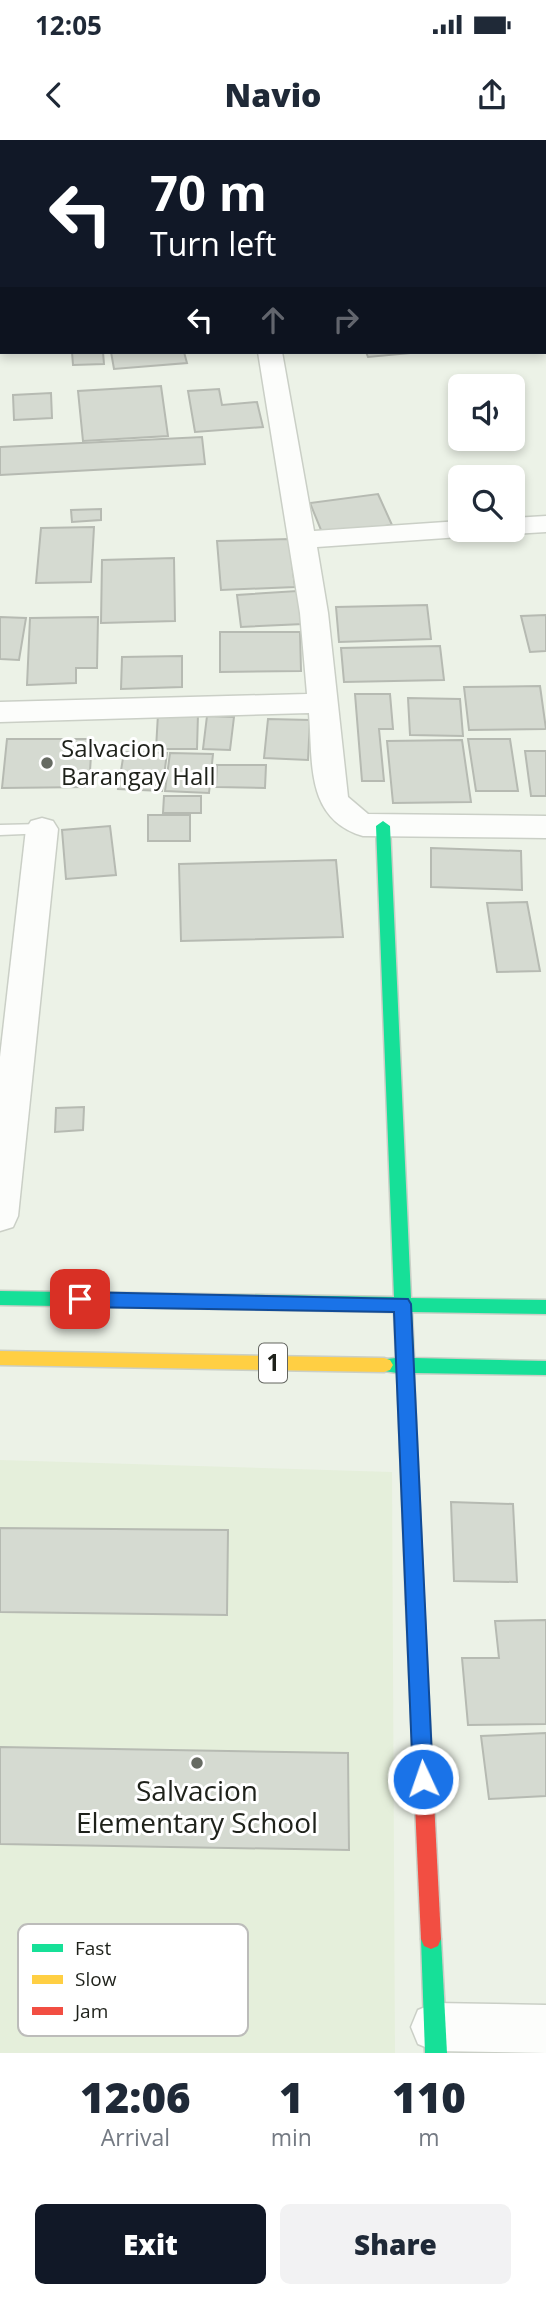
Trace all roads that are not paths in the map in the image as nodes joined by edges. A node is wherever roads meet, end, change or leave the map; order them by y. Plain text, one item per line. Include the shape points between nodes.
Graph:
1 (270, 354) edge
2 (546, 524) edge
3 (525, 525) edge
4 (448, 530) edge
5 (302, 540) junction
6 (324, 703) junction
7 (0, 712) edge
8 (383, 827) junction
9 (546, 827) edge
10 (42, 829) joint
11 (0, 830) edge
12 (0, 1216) edge
13 (0, 1298) edge
14 (402, 1304) junction
15 (546, 1307) edge
16 (0, 1358) edge
17 (404, 1365) junction
18 (546, 1368) edge
19 (546, 2029) edge
20 (436, 2040) edge

1 - 5 street
2 - 3 street
4 - 5 street
5 - 6 street
6 - 7 street
6 - 8 street via 331,793 348,817 363,825
8 - 9 street
8 - 14 main road
10 - 11 lane
10 - 12 street
13 - 14 main road
14 - 15 main road
14 - 17 main road
16 - 17 main road, 1
17 - 18 main road, 1
17 - 20 main road
19 - 20 street

